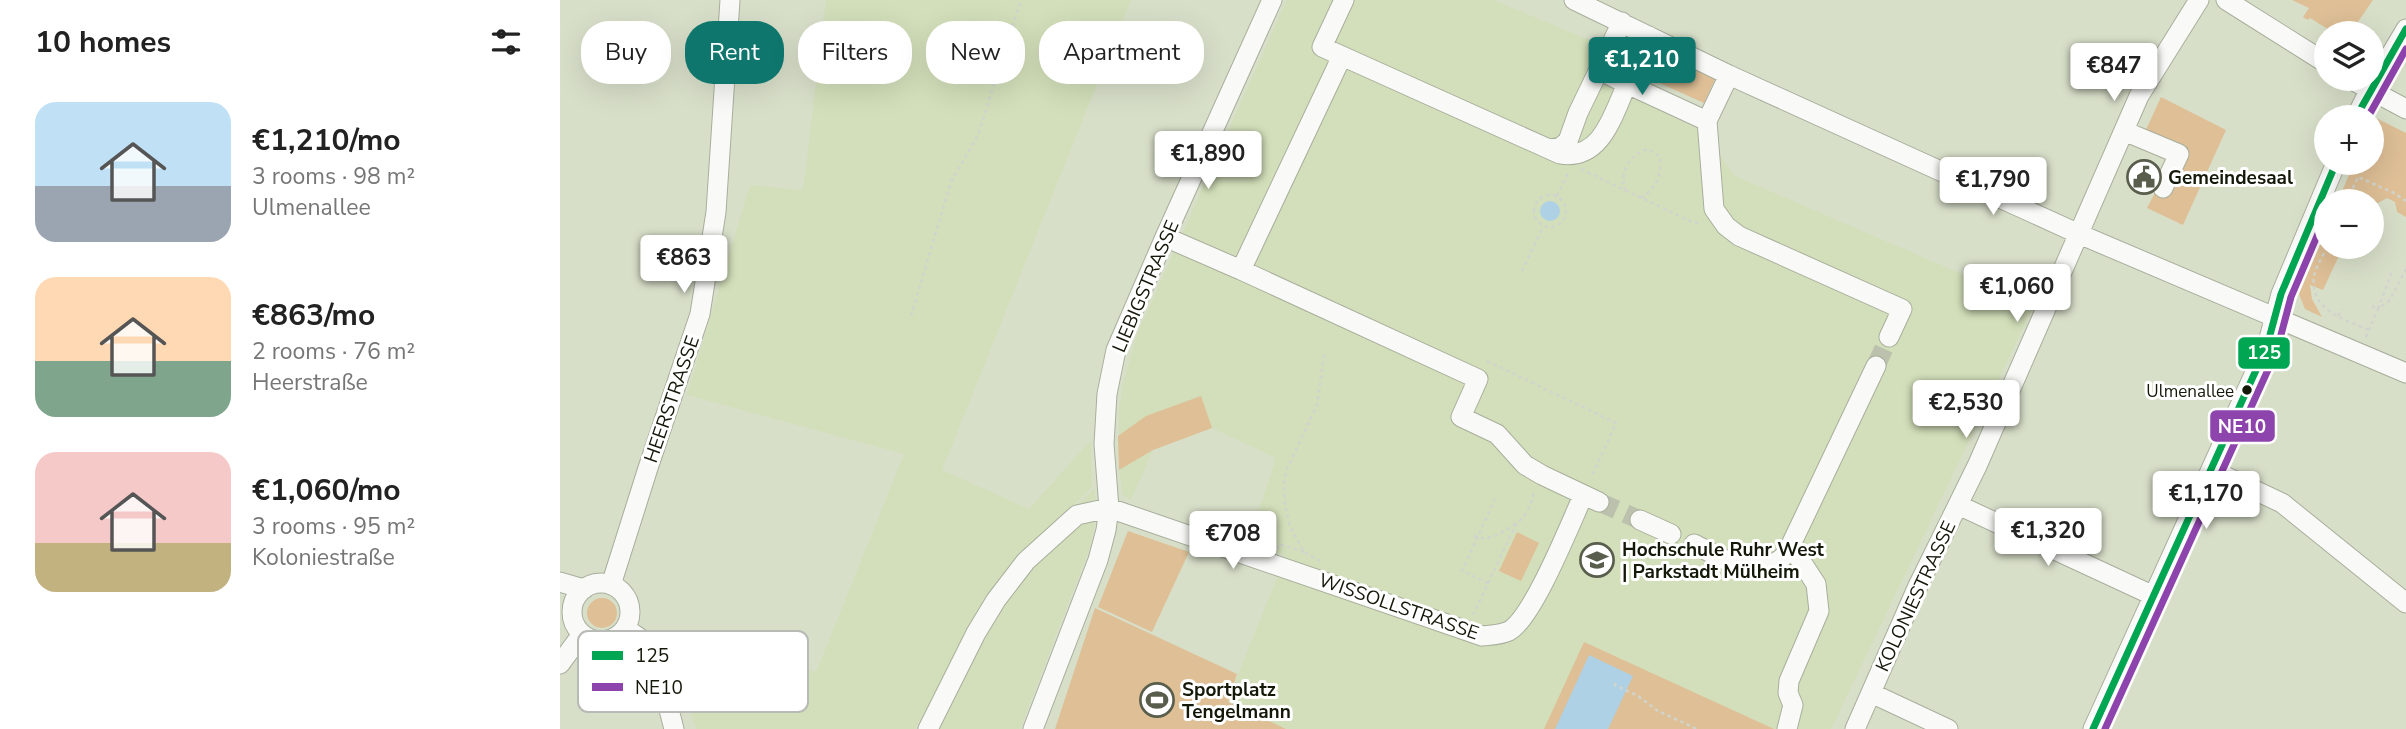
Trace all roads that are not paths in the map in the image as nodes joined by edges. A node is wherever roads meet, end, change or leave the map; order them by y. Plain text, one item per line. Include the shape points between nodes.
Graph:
1 (730, 0) edge
2 (1272, 0) edge
3 (1344, 0) edge
4 (2199, 0) edge
5 (2226, 0) edge
6 (1587, 3) edge
7 (1622, 22) junction
8 (2406, 29) edge
9 (1649, 36) junction
10 (1342, 56) junction
11 (2314, 56) edge
12 (2384, 66) edge
13 (1599, 70) junction
14 (1729, 75) junction
15 (1627, 84) junction
16 (2369, 91) joint
17 (2362, 105) edge
18 (2406, 109) edge
19 (1707, 121) junction
20 (2124, 131) junction
21 (1551, 149) junction
22 (2331, 175) edge
23 (2164, 188) dead end
24 (2079, 234) junction
25 (1165, 237) junction
26 (1241, 270) junction
27 (2276, 317) junction
28 (1889, 337) tunnel mouth
29 (1876, 366) tunnel mouth
30 (2406, 373) edge
31 (2212, 470) junction
32 (1958, 505) junction
33 (1109, 508) junction
34 (1640, 520) tunnel mouth
35 (1671, 534) dead end
36 (1694, 544) dead end
37 (1791, 546) junction
38 (560, 582) edge
39 (611, 585) junction
40 (584, 589) junction
41 (2154, 596) junction
42 (2406, 603) edge
43 (566, 606) edge
44 (625, 628) junction
45 (580, 631) edge
46 (622, 631) edge
47 (629, 631) edge
48 (578, 639) edge
49 (560, 664) edge
50 (1871, 693) junction
51 (670, 712) edge
52 (674, 729) edge
53 (928, 729) edge
54 (1033, 729) edge
55 (1787, 729) edge
56 (1855, 729) edge
57 (1948, 729) edge
58 (2093, 729) edge

1 - 39 street, HEERSTRASSE via 716,212 705,292
2 - 25 street, LIEBIGSTRASSE
3 - 10 street via 1322,47
4 - 20 street, KOLONIESTRASSE via 2139,96
5 - 11 street
6 - 7 street
7 - 9 street
7 - 13 street
8 - 12 street
9 - 14 street
9 - 15 street
10 - 21 street
10 - 26 street
13 - 15 street
13 - 21 street via 1568,141
14 - 19 street
14 - 24 street
15 - 19 street
15 - 21 street via 1605,132 1590,149 1570,156
16 - 17 street
16 - 18 street
19 - 28 street via 1714,209 1719,218 1739,236 1902,309
20 - 23 street via 2179,155
20 - 24 street, KOLONIESTRASSE
22 - 27 street via 2281,294
24 - 27 street
24 - 32 street, KOLONIESTRASSE
25 - 26 street
25 - 33 street, LIEBIGSTRASSE via 1116,350 1104,444
26 - 33 street, WISSOLLSTRASSE via 1478,379 1461,417 1497,434 1525,465 1591,499 1521,620 1511,630 1482,636
27 - 30 street
27 - 31 street
29 - 37 street
31 - 41 street
31 - 42 street via 2282,503
32 - 41 street
32 - 50 street, KOLONIESTRASSE
33 - 53 street via 1077,515 1026,561 976,633
33 - 54 street via 1098,559
34 - 35 street
36 - 37 street via 1750,569 1783,558
37 - 55 street via 1815,584 1819,611 1789,681 1793,705
38 - 40 street
39 - 40 street via 592,584
39 - 44 street via 629,603
40 - 43 street
41 - 58 street
43 - 45 street
44 - 46 street
44 - 47 street
48 - 49 street
50 - 56 street, KOLONIESTRASSE
50 - 57 street
51 - 52 street

